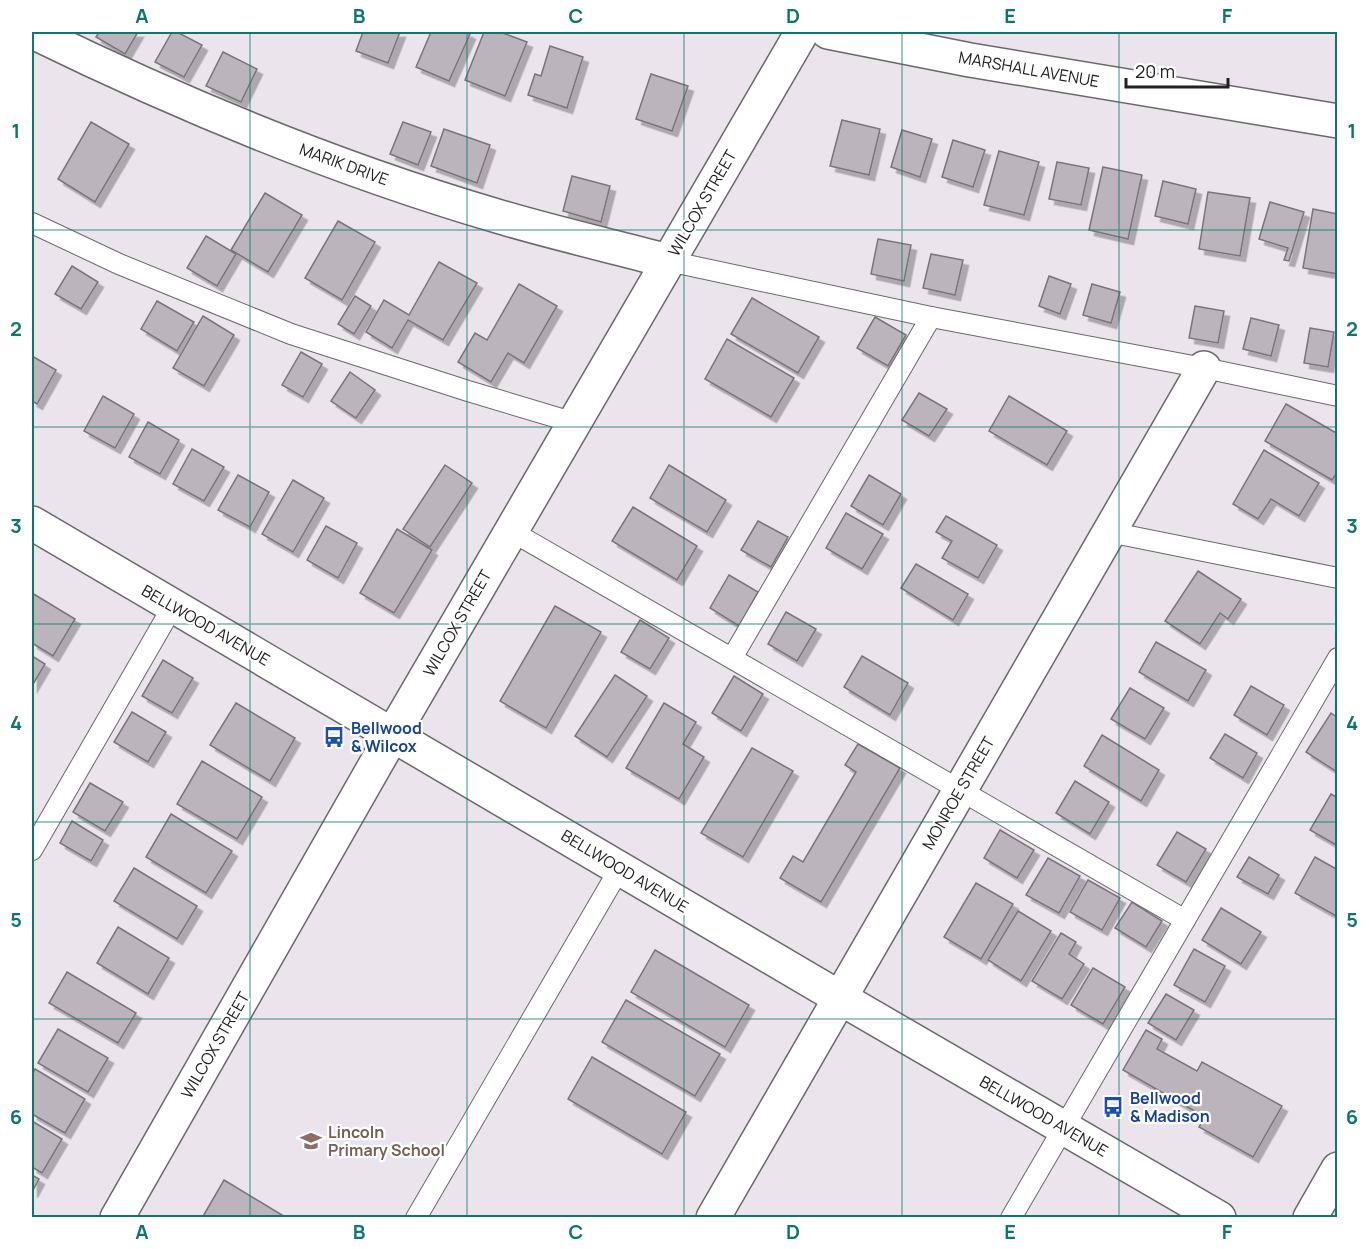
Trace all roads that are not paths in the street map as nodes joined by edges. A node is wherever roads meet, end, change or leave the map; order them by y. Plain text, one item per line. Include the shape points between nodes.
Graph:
1 (33, 32) edge
2 (802, 32) edge
3 (828, 32) edge
4 (1338, 121) edge
5 (32, 223) edge
6 (668, 261) junction
7 (931, 317) junction
8 (1204, 368) junction
9 (1338, 396) edge
10 (575, 423) junction
11 (32, 523) edge
12 (512, 531) junction
13 (1109, 532) junction
14 (1338, 578) edge
15 (173, 606) junction
16 (732, 658) junction
17 (1338, 658) edge
18 (393, 734) junction
19 (960, 790) junction
20 (32, 850) edge
21 (620, 868) junction
22 (1185, 920) junction
23 (840, 998) junction
24 (1063, 1127) junction
25 (1338, 1169) edge
26 (117, 1218) edge
27 (416, 1218) edge
28 (713, 1218) edge
29 (1011, 1218) edge
30 (1219, 1218) edge
31 (1310, 1218) edge

1 - 6 street, MARIK DRIVE via 158,91 348,167 497,216
2 - 6 street, WILCOX STREET
3 - 4 street, MARSHALL AVENUE via 970,60
5 - 10 lane via 118,264 291,334
6 - 7 lane
6 - 10 street, WILCOX STREET
7 - 8 lane
7 - 16 lane
8 - 9 lane
8 - 13 street, MONROE STREET
10 - 12 street, WILCOX STREET
11 - 15 street, BELLWOOD AVENUE
12 - 16 lane
12 - 18 street, WILCOX STREET
13 - 14 lane
13 - 19 street, MONROE STREET
15 - 18 street, BELLWOOD AVENUE
15 - 20 lane
16 - 19 lane
17 - 22 lane
18 - 21 street, BELLWOOD AVENUE
18 - 26 street, WILCOX STREET
19 - 22 lane
19 - 23 street, MONROE STREET
21 - 23 street, BELLWOOD AVENUE
21 - 27 lane
22 - 24 lane
23 - 24 street, BELLWOOD AVENUE
23 - 28 street, MONROE STREET
24 - 29 lane
24 - 30 street, BELLWOOD AVENUE
25 - 31 street

